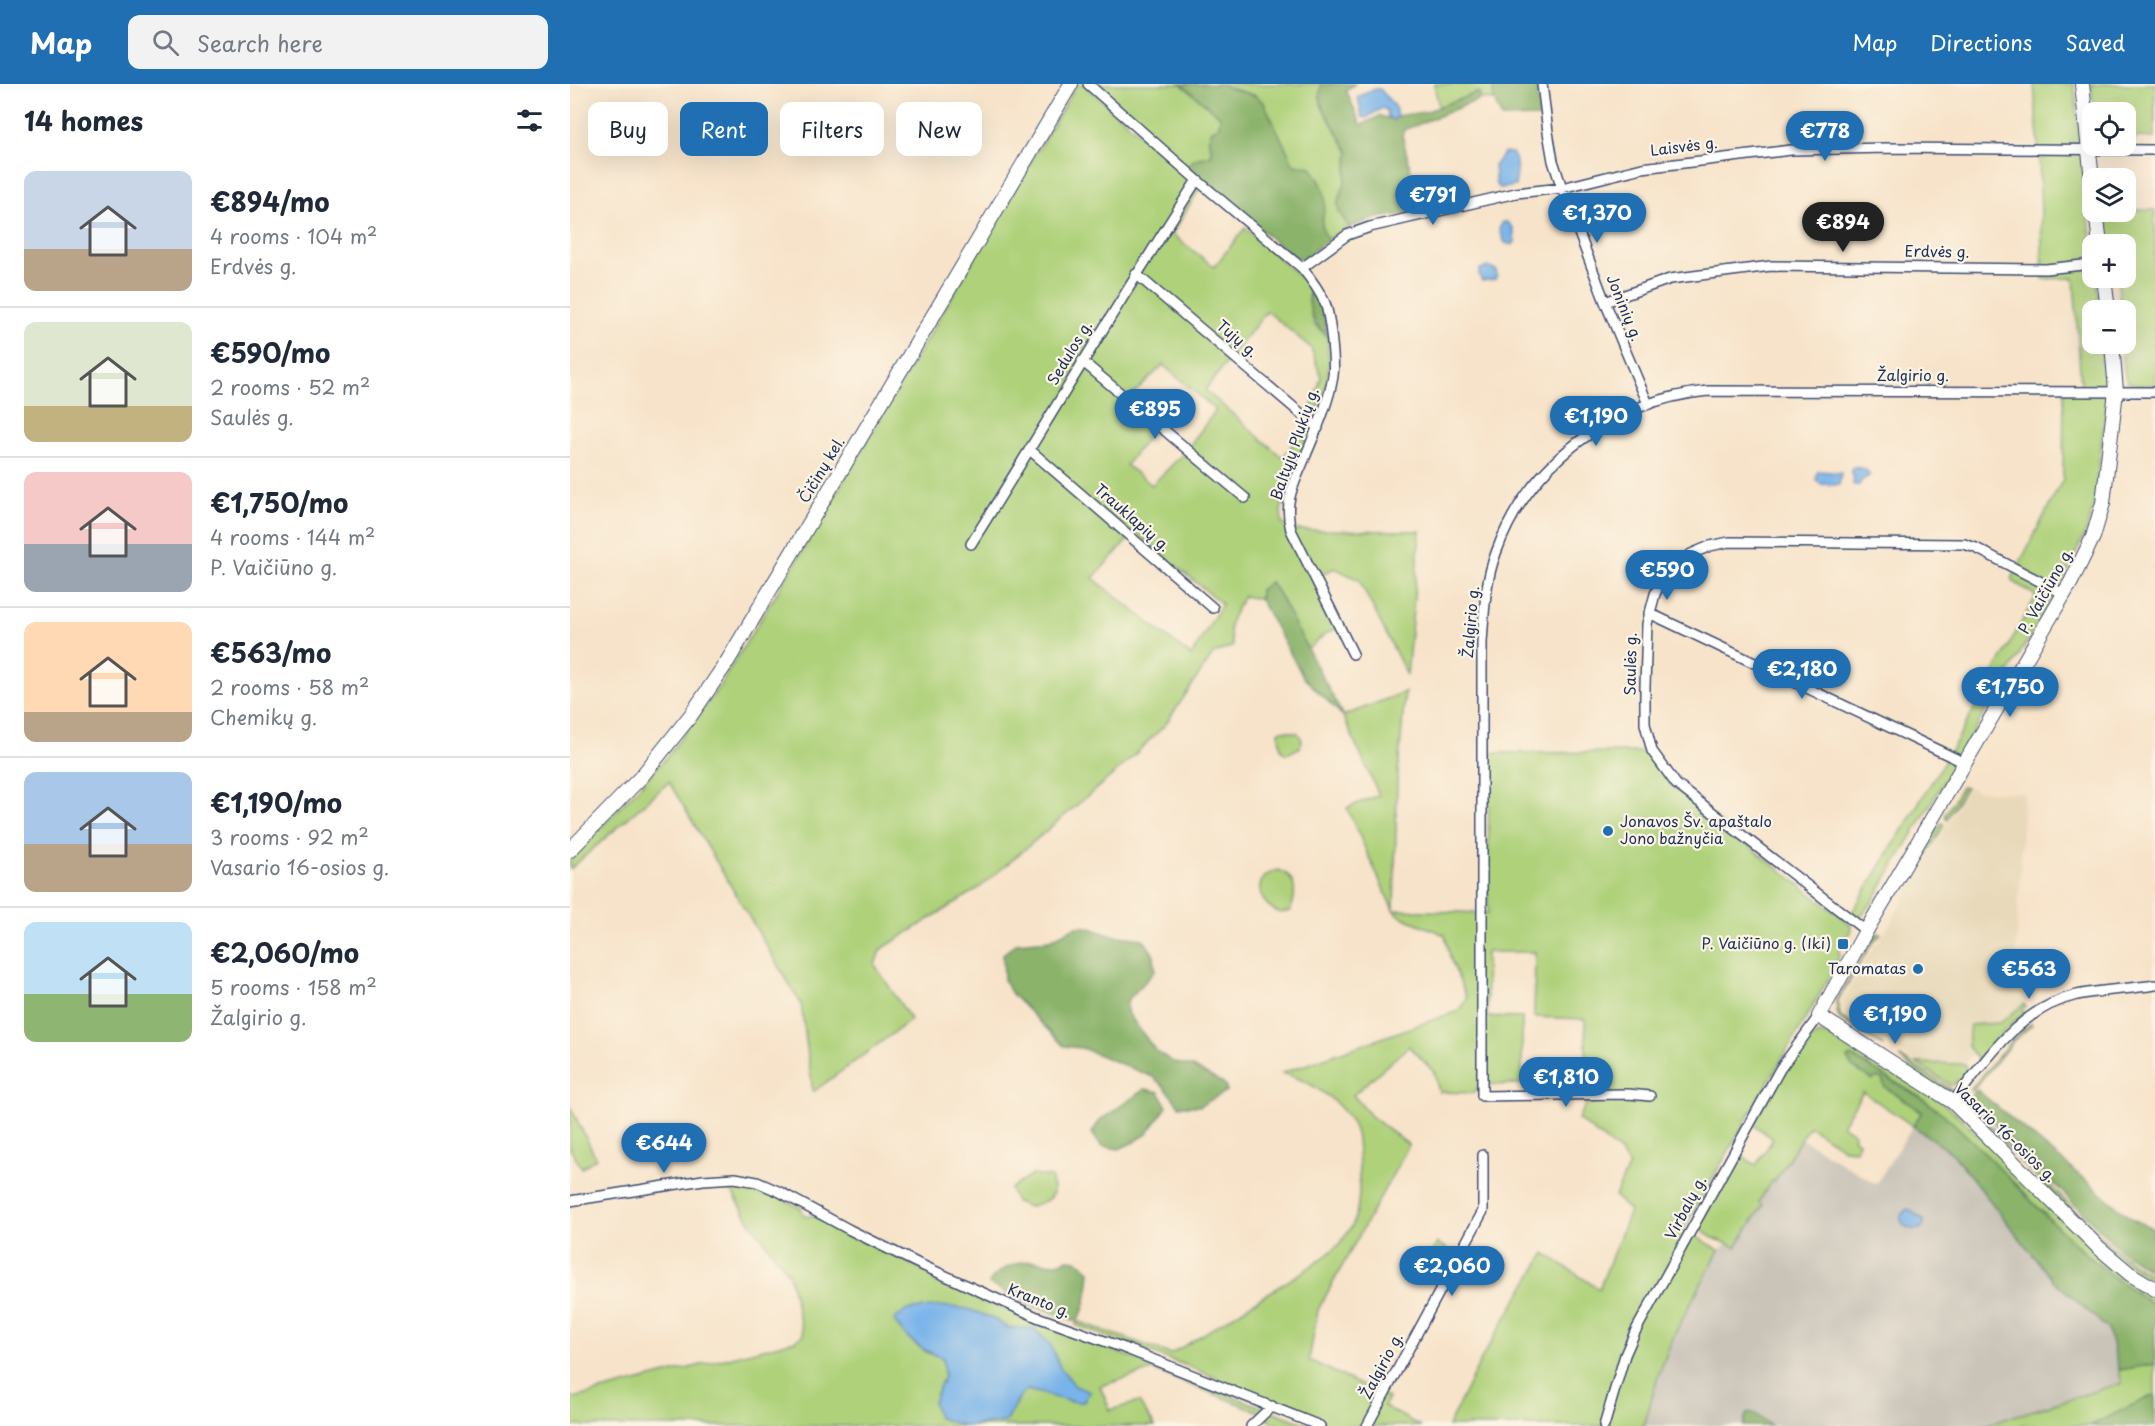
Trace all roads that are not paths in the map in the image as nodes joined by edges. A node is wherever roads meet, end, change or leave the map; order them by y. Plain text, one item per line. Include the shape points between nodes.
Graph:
1 (1071, 84) edge
2 (1088, 84) edge
3 (1542, 84) edge
4 (2082, 84) edge
5 (2084, 102) edge
6 (2082, 150) edge
7 (2136, 150) edge
8 (2155, 150) edge
9 (1197, 180) junction
10 (1562, 188) junction
11 (2082, 265) edge
12 (1302, 268) junction
13 (1136, 274) junction
14 (1605, 302) junction
15 (2113, 354) edge
16 (1082, 361) junction
17 (2116, 391) junction
18 (2155, 392) edge
19 (1648, 404) junction
20 (1318, 428) junction
21 (1030, 450) junction
22 (1245, 498) dead end
23 (971, 544) dead end
24 (2064, 594) junction
25 (1213, 608) dead end
26 (1649, 613) junction
27 (1353, 654) dead end
28 (1965, 763) junction
29 (570, 850) edge
30 (1866, 931) junction
31 (2155, 985) edge
32 (1819, 1016) junction
33 (1650, 1096) dead end
34 (1953, 1102) junction
35 (1483, 1155) dead end
36 (570, 1201) edge
37 (2155, 1289) edge
38 (1272, 1406) junction
39 (1251, 1426) edge
40 (1320, 1426) edge
41 (1367, 1426) edge
42 (1604, 1426) edge

1 - 29 main road, Čičinų kel. via 727,662 642,776
2 - 9 street, Baltųjų Plukių g.
3 - 10 street, Joninių g. via 1550,142
4 - 5 main road
6 - 10 street, Laisvės g. via 1791,150 1642,168
7 - 8 street, Laisvės g.
9 - 12 street, Baltųjų Plukių g.
9 - 13 street, Sedulos g.
10 - 12 street, Laisvės g. via 1516,193 1370,227 1347,235
10 - 14 street, Joninių g.
11 - 14 street, Erdvės g. via 2046,269 1771,266 1670,279
12 - 20 street, Baltųjų Plukių g. via 1326,305 1334,362
13 - 16 street, Sedulos g.
13 - 20 street, Tujų g.
14 - 19 street, Joninių g.
15 - 17 main road, P. Vaičiūno g.
16 - 21 street, Sedulos g.
16 - 22 street
17 - 18 street, Žalgirio g.
17 - 19 street, Žalgirio g. via 1708,392 1682,394
17 - 24 main road, P. Vaičiūno g. via 2107,478 2098,520
19 - 33 street, Žalgirio g. via 1581,440 1536,480 1518,506 1496,553 1485,598 1482,1096
20 - 27 street, Baltųjų Plukių g. via 1290,496 1288,516
21 - 23 street, Sedulos g.
21 - 25 street, Trauklapių g.
24 - 26 street, Saulės g. via 1964,544 1728,542 1691,554 1675,566 1663,578
24 - 28 main road, P. Vaičiūno g.
26 - 28 street
26 - 30 street, Saulės g. via 1645,724 1652,752 1676,783
28 - 30 main road, P. Vaičiūno g.
30 - 32 main road, P. Vaičiūno g.
31 - 34 street via 2075,996 2036,1011 2008,1035
32 - 34 main road, Vasario 16-osios g.
32 - 42 street, Virbalų g. via 1780,1069 1635,1332
34 - 37 main road, Vasario 16-osios g. via 2097,1246
35 - 41 street, Žalgirio g. via 1483,1211
36 - 38 street, Kranto g. via 704,1180 735,1178 757,1182 916,1263 1037,1317
38 - 39 street
38 - 40 street, Kranto g.

